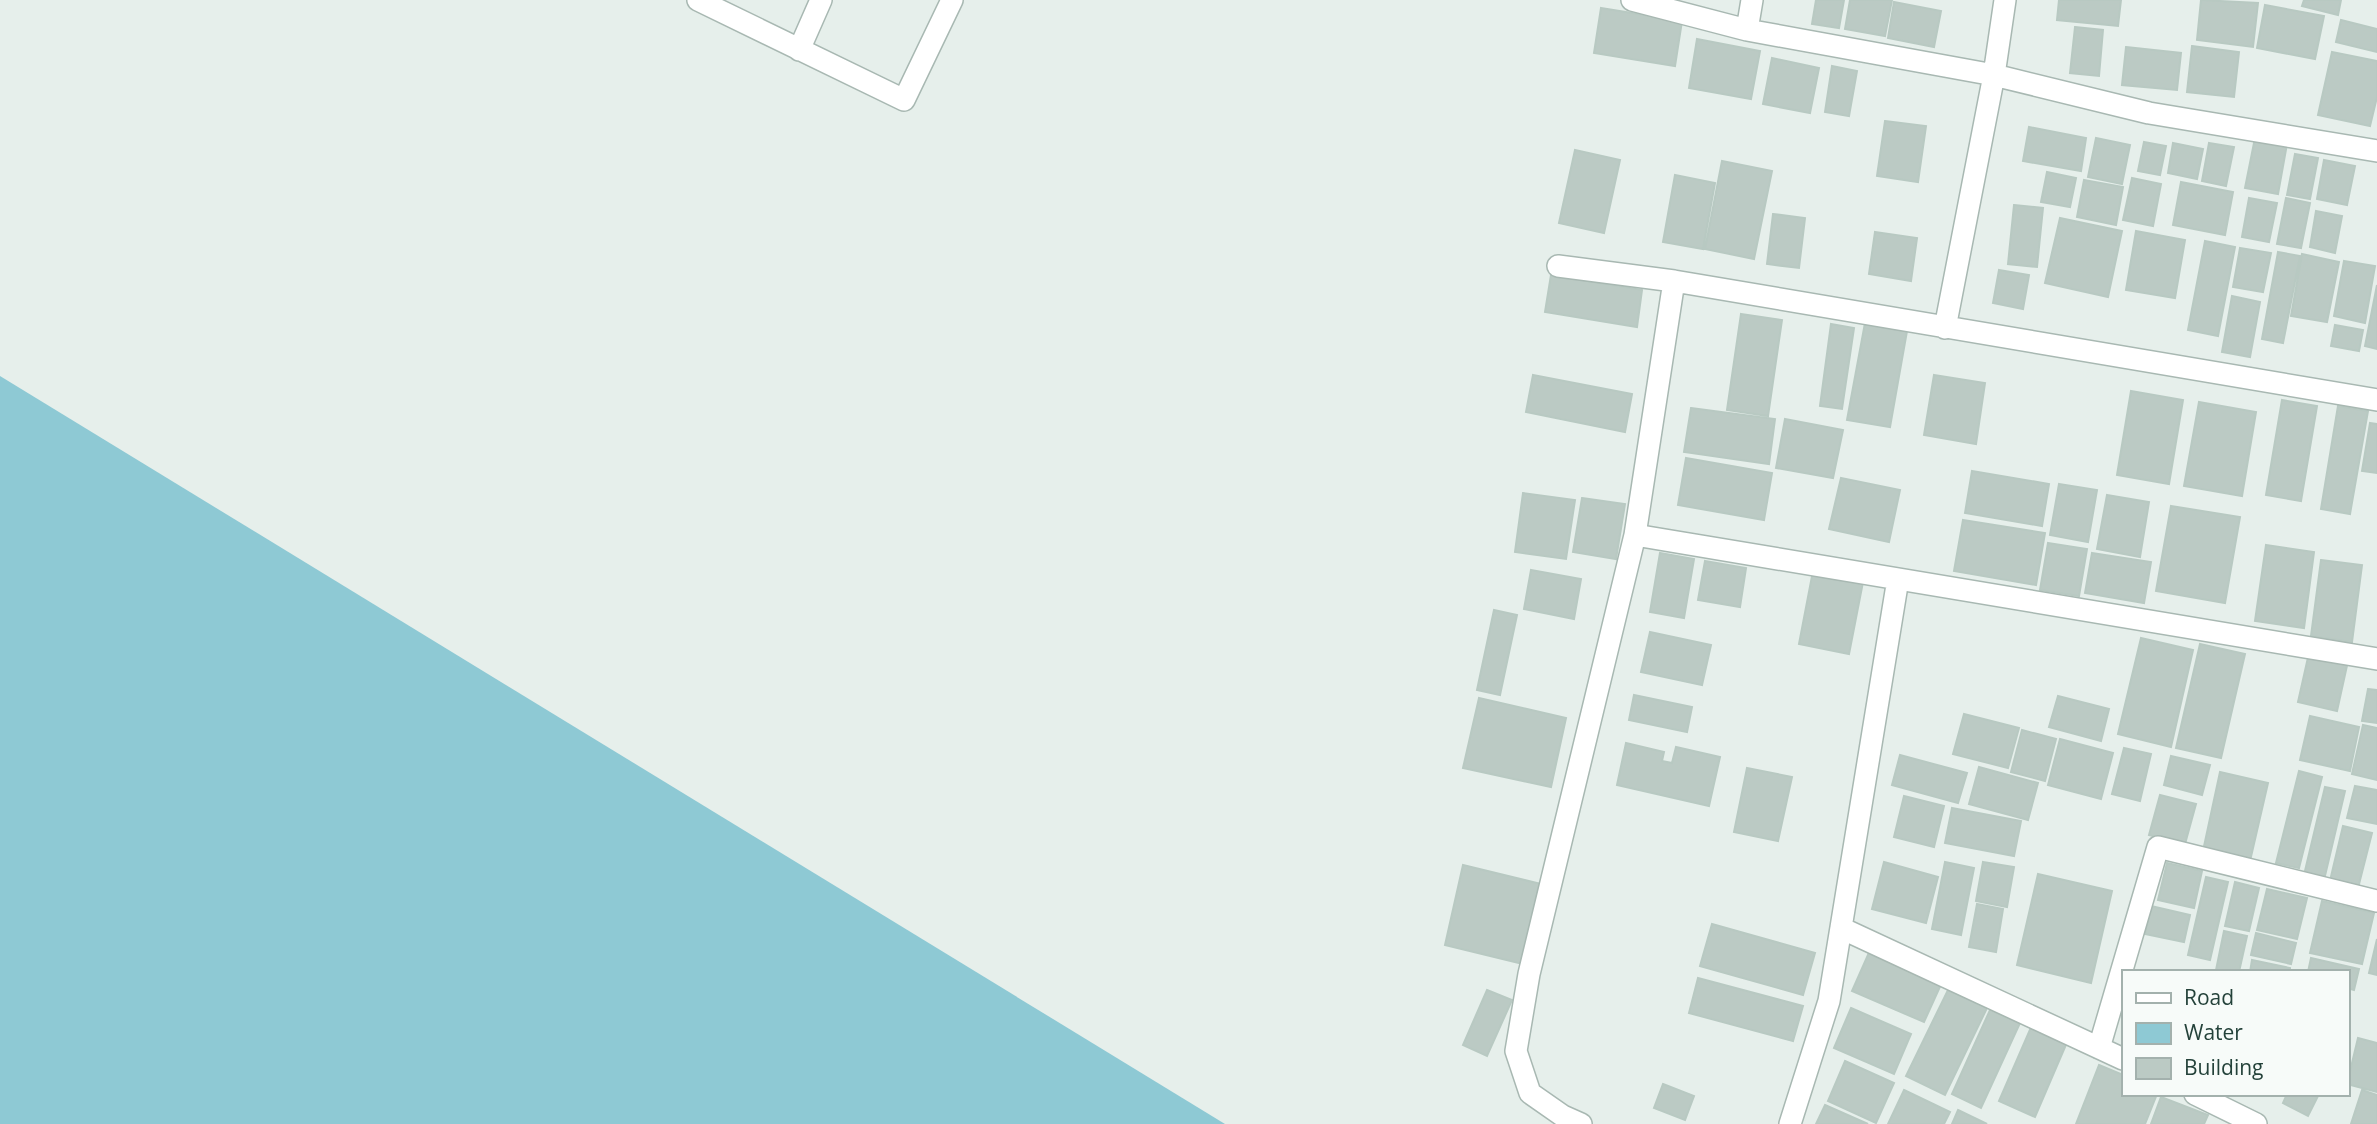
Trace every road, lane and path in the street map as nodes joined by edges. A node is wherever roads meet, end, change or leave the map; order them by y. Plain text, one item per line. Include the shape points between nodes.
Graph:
1 (698, 0) edge
2 (821, 0) edge
3 (952, 0) edge
4 (1632, 0) edge
5 (1752, 0) edge
6 (2005, 0) edge
7 (1747, 30) junction
8 (799, 50) junction
9 (1993, 75) junction
10 (2377, 151) edge
11 (1558, 266) dead end
12 (1674, 281) junction
13 (1945, 328) junction
14 (2377, 400) edge
15 (1635, 535) junction
16 (1898, 579) junction
17 (2377, 659) edge
18 (2377, 901) edge
19 (1841, 928) junction
20 (2099, 1048) junction
21 (2122, 1059) edge
22 (2199, 1096) edge
23 (1581, 1124) edge
24 (1790, 1124) edge
25 (2256, 1124) edge

1 - 8 street
2 - 8 street
3 - 8 street via 904,100
4 - 7 street
5 - 7 street
6 - 9 street
7 - 9 street
9 - 10 street via 2149,113
9 - 13 street
11 - 12 street
12 - 13 street
12 - 15 street
13 - 14 street
15 - 16 street
15 - 23 street via 1529,974 1516,1051 1530,1093
16 - 17 street
16 - 19 street
18 - 20 street via 2158,847
19 - 20 street
19 - 24 street via 1829,1001
20 - 21 street
22 - 25 street

